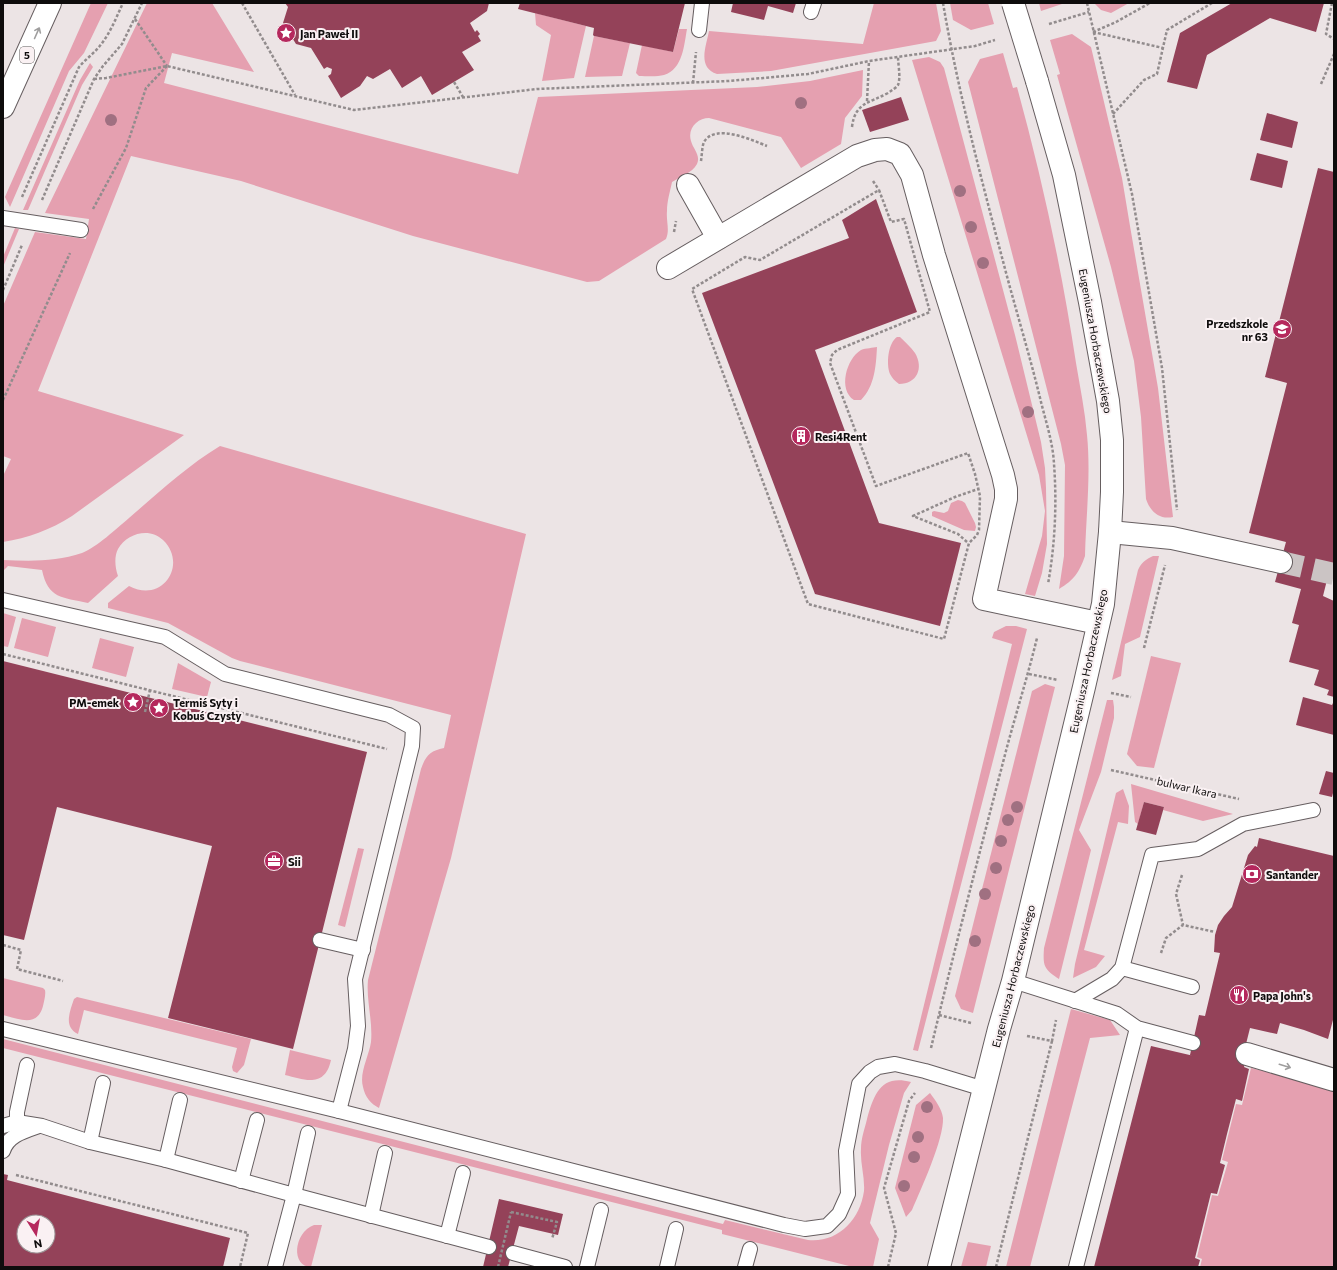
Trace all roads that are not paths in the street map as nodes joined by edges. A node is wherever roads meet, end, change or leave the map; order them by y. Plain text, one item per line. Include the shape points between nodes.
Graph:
1 (50, 3) edge
2 (702, 3) edge
3 (1013, 3) edge
4 (699, 30) road end
5 (3, 107) edge
6 (688, 185) dead end
7 (8, 218) edge
8 (81, 230) road end
9 (718, 238) junction
10 (668, 268) dead end
11 (1110, 532) junction
12 (1281, 562) tunnel mouth
13 (3, 600) edge
14 (1098, 623) junction
15 (1313, 810) dead end
16 (320, 940) dead end
17 (363, 950) junction
18 (1122, 968) junction
19 (1013, 981) junction
20 (1192, 988) dead end
21 (1075, 1001) junction
22 (1137, 1028) junction
23 (3, 1029) edge
24 (1193, 1044) dead end
25 (1247, 1054) dead end
26 (27, 1065) dead end
27 (1334, 1080) edge
28 (104, 1083) dead end
29 (984, 1089) junction
30 (180, 1100) dead end
31 (339, 1111) junction
32 (257, 1120) dead end
33 (10, 1124) edge
34 (42, 1126) junction
35 (308, 1133) dead end
36 (90, 1142) junction
37 (3, 1151) edge
38 (386, 1153) dead end
39 (166, 1160) junction
40 (463, 1173) dead end
41 (241, 1181) junction
42 (294, 1195) junction
43 (601, 1210) dead end
44 (371, 1216) junction
45 (676, 1229) dead end
46 (447, 1236) junction
47 (489, 1247) dead end
48 (750, 1249) dead end
49 (513, 1253) dead end
50 (275, 1267) edge
51 (565, 1267) edge
52 (587, 1267) edge
53 (667, 1267) edge
54 (745, 1267) edge
55 (939, 1267) edge
56 (1076, 1267) edge

5 -> 1 street, 5
2 - 4 lane
3 - 11 street, Eugeniusza Horbaczewskiego, bridge via 1064,175 1090,302 1108,401 1112,440
6 - 9 street
7 - 8 lane
9 - 10 street
9 - 14 street via 857,156 887,149 900,154 912,175 1006,489 984,599
11 - 12 street via 1172,538
11 - 14 street, Eugeniusza Horbaczewskiego
13 - 17 lane via 165,637 225,674 389,715 413,728 410,755
14 - 19 street, Eugeniusza Horbaczewskiego
15 - 18 lane via 1243,824 1198,849 1152,855
16 - 17 lane
17 - 31 lane via 355,979 358,1026 355,1049
18 - 20 lane
18 - 21 lane via 1112,979
19 - 21 lane
19 - 29 street, Eugeniusza Horbaczewskiego
21 - 22 lane via 1117,1014
22 - 24 lane
22 - 56 lane
23 - 31 lane
25 -> 27 street
26 - 33 lane via 16,1112
28 - 36 lane
29 - 31 lane via 895,1064 878,1067 870,1072 859,1084 846,1151 848,1194 839,1214 827,1226 805,1229
29 - 55 street, Eugeniusza Horbaczewskiego
30 - 39 lane
32 - 41 lane
33 - 34 lane
34 - 36 lane
34 - 37 lane via 18,1134 5,1144
35 - 42 lane
36 - 39 lane
38 - 44 lane
39 - 41 lane
40 - 46 lane
41 - 42 lane
42 - 44 lane
42 - 50 lane
43 - 52 lane
44 - 46 lane
45 - 53 lane
46 - 47 lane
48 - 54 lane
49 - 51 lane

